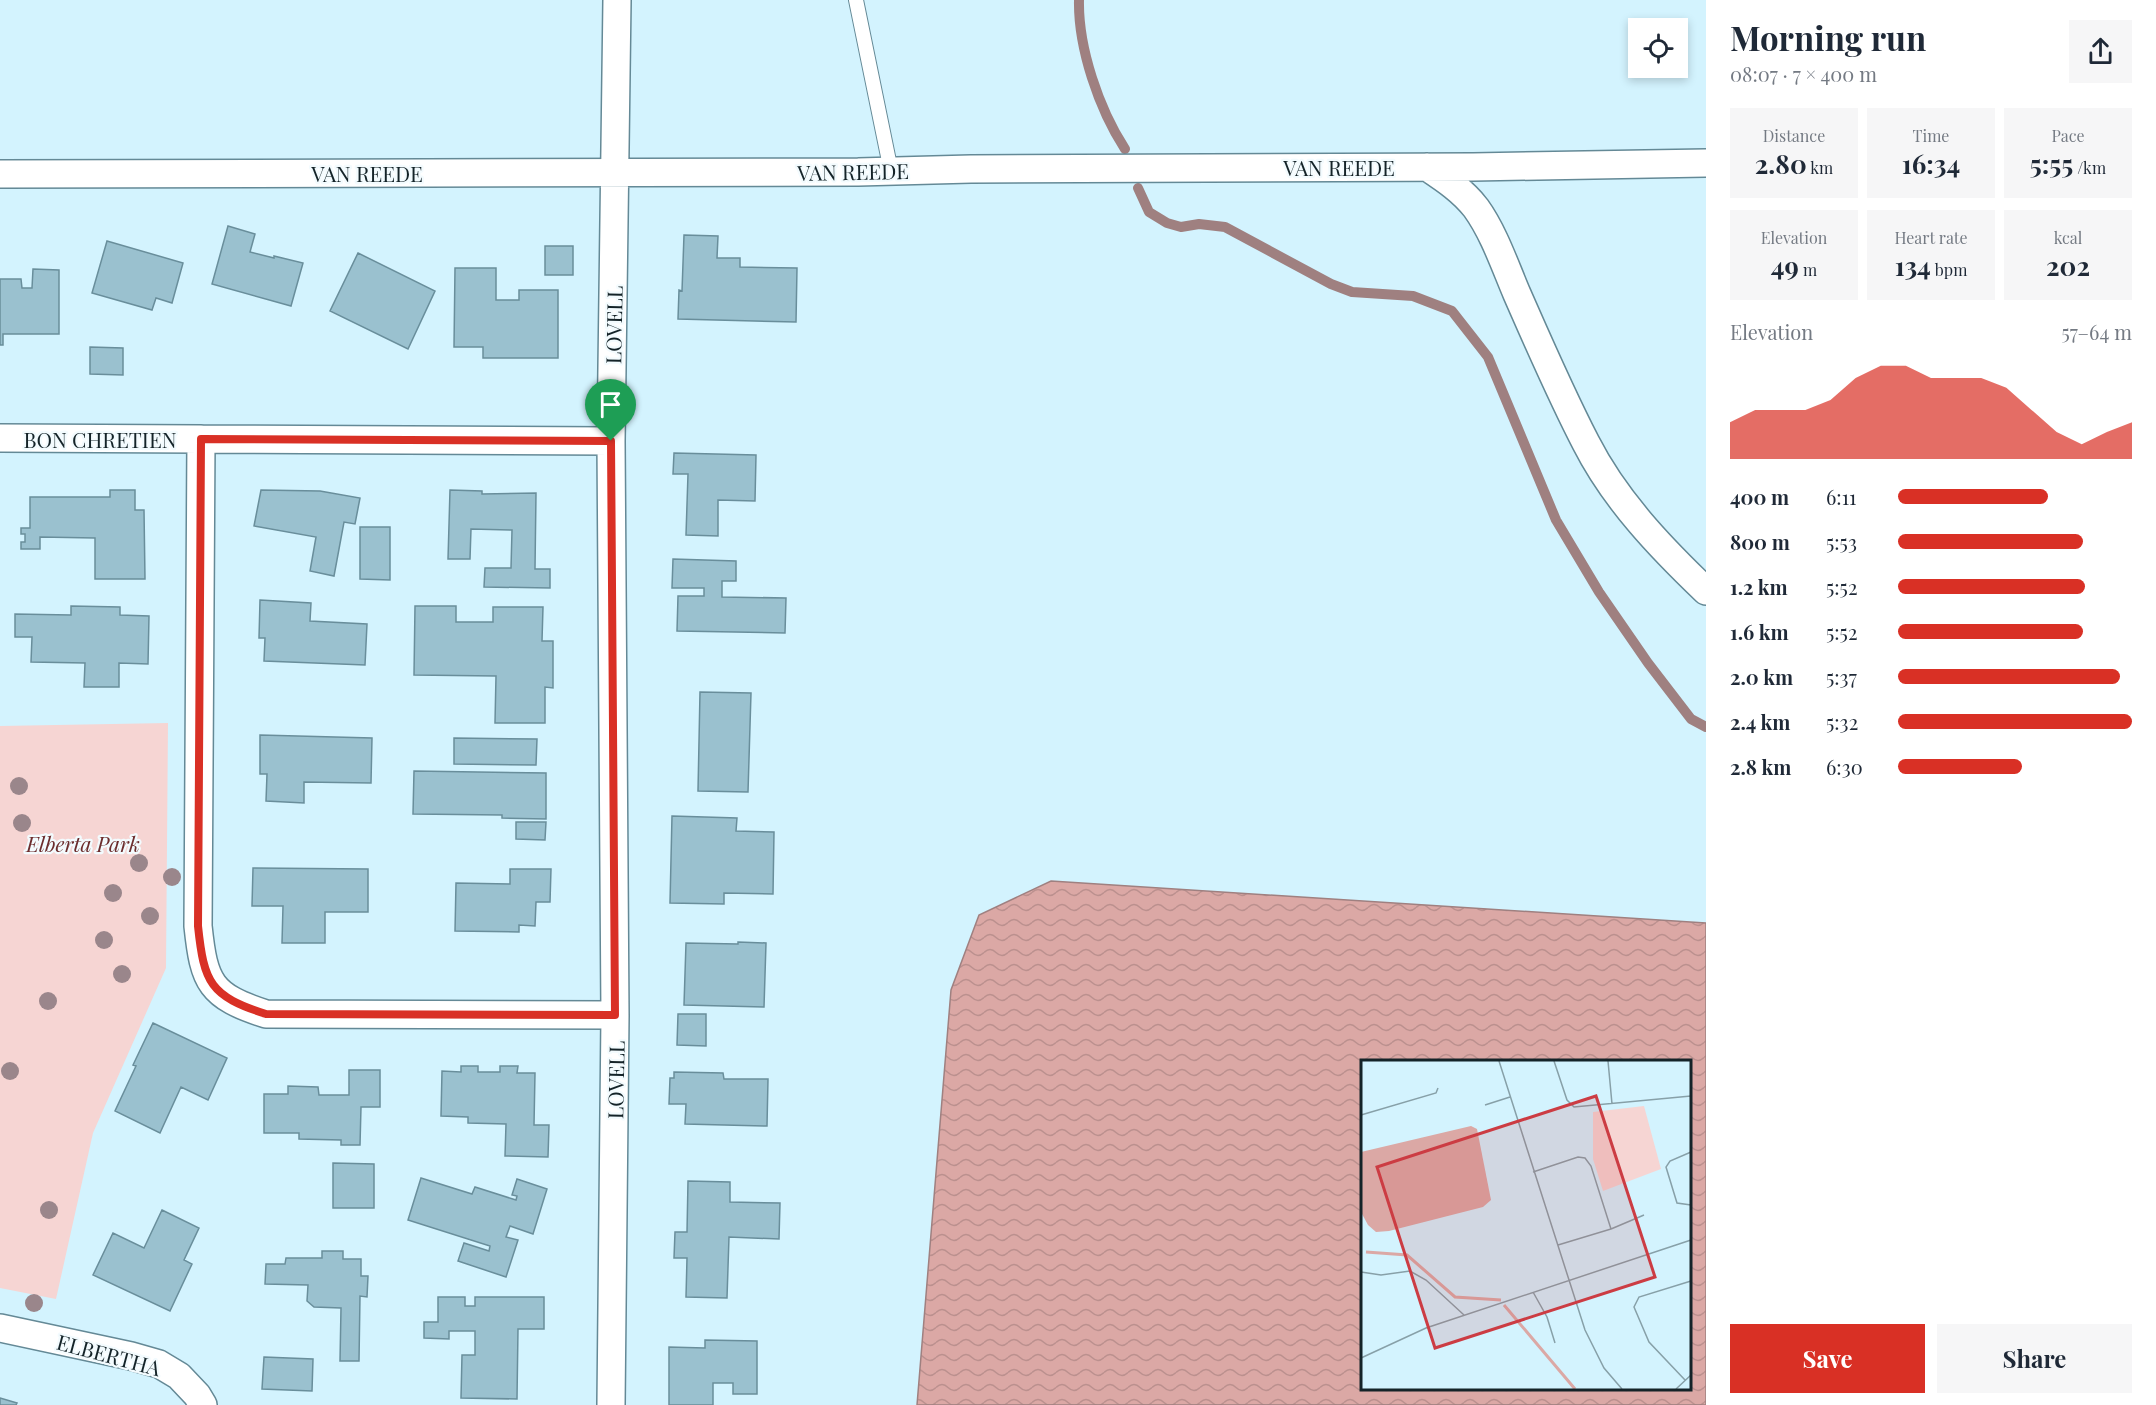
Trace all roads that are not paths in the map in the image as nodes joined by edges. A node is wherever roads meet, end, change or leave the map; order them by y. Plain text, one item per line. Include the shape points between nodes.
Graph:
1 (617, 0) edge
2 (856, 0) edge
3 (1706, 162) edge
4 (1427, 167) junction
5 (891, 171) junction
6 (616, 172) junction
7 (0, 174) edge
8 (0, 438) edge
9 (201, 439) junction
10 (611, 441) junction
11 (1706, 591) edge
12 (615, 1015) junction
13 (0, 1328) edge
14 (203, 1405) edge
15 (611, 1405) edge

1 - 6 street, LOVELL
2 - 5 lane
3 - 4 street, VAN REEDE
4 - 5 street, VAN REEDE
4 - 11 street via 1477,208 1586,444 1614,489 1635,517
5 - 6 street, VAN REEDE
6 - 7 street, VAN REEDE
6 - 10 street, LOVELL
8 - 9 street, BON CHRETIEN
9 - 10 street, BON CHRETIEN
9 - 12 street, BON CHRETIEN via 198,926 205,972 218,991 241,1006 266,1014
10 - 12 street, LOVELL
12 - 15 street, LOVELL
13 - 14 street, ELBERTHA via 159,1364 179,1376

